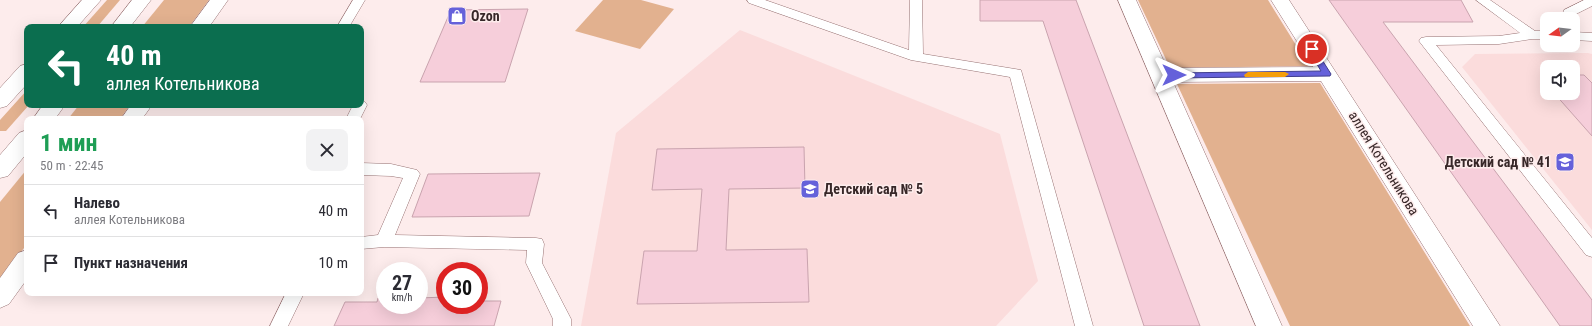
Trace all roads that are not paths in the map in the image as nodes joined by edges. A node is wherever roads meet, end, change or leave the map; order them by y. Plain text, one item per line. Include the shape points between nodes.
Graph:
1 (92, 0) edge
2 (142, 0) edge
3 (219, 0) edge
4 (360, 0) edge
5 (752, 0) edge
6 (916, 0) edge
7 (1126, 0) edge
8 (1280, 0) edge
9 (1482, 0) edge
10 (1592, 0) edge
11 (1570, 12) edge
12 (70, 24) edge
13 (122, 24) edge
14 (201, 24) edge
15 (345, 24) edge
16 (1532, 35) junction
17 (1540, 35) edge
18 (1580, 36) edge
19 (1592, 37) edge
20 (916, 57) junction
21 (24, 74) edge
22 (1327, 74) junction
23 (1159, 76) junction
24 (0, 101) edge
25 (52, 108) edge
26 (140, 108) edge
27 (46, 116) edge
28 (133, 116) edge
29 (24, 141) edge
30 (24, 142) edge
31 (0, 144) edge
32 (364, 169) edge
33 (0, 170) edge
34 (384, 241) junction
35 (364, 243) edge
36 (1592, 250) edge
37 (24, 268) edge
38 (0, 296) edge
39 (294, 296) edge
40 (279, 326) edge
41 (562, 326) edge
42 (1084, 326) edge
43 (1269, 326) edge
44 (1487, 326) edge

1 - 12 street
2 - 13 street
3 - 14 street
4 - 15 lane
5 - 20 lane
6 - 20 lane
7 - 23 street
8 - 22 street, аллея Котельникова
9 - 16 lane
10 - 11 lane
16 - 17 lane
16 - 36 lane via 1499,40 1426,41
18 - 19 lane
20 - 42 lane via 1016,73
21 - 24 street
22 - 23 street
22 - 44 street, аллея Котельникова
23 - 43 street
25 - 27 street
26 - 28 street
29 - 31 street
30 - 33 street
32 - 34 lane via 412,174
34 - 35 lane
34 - 41 lane via 536,244 534,263 562,319
37 - 38 street
39 - 40 lane

